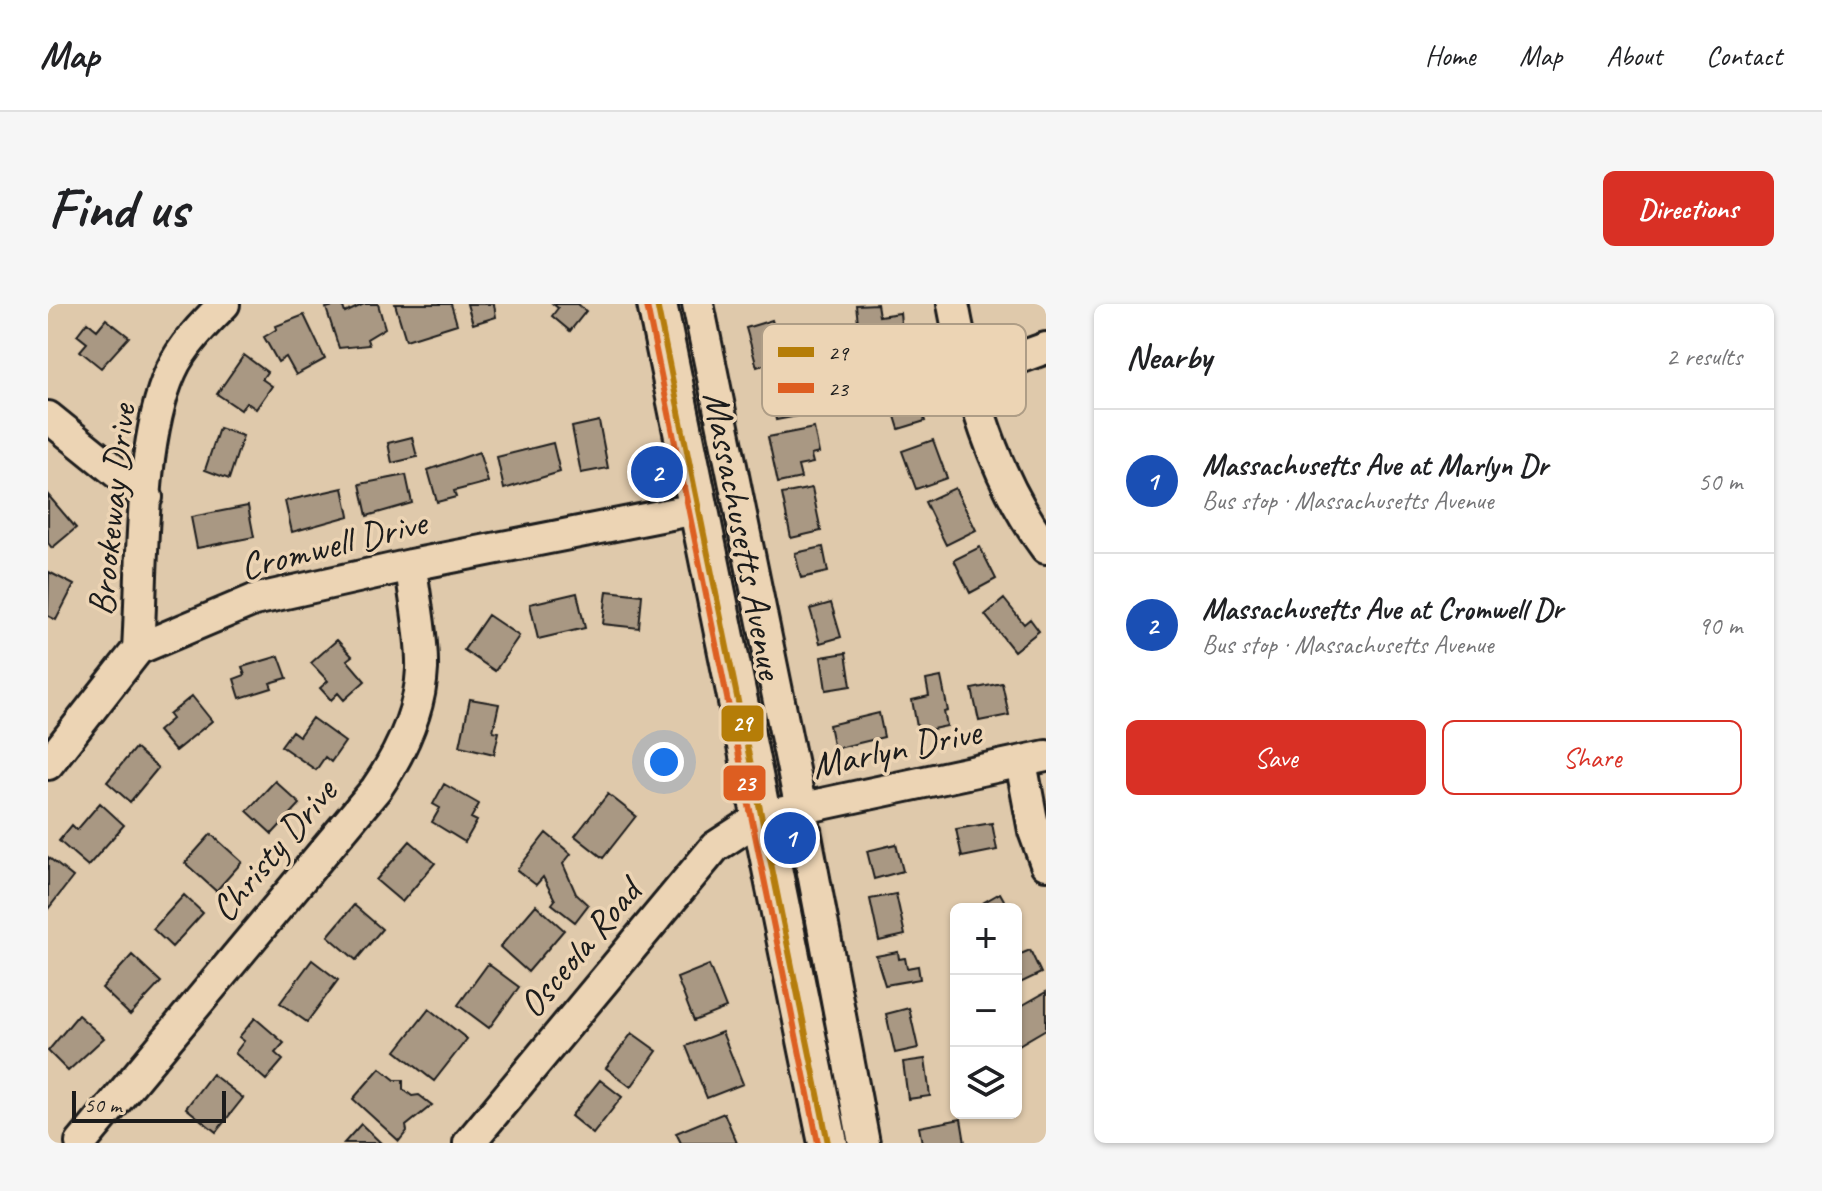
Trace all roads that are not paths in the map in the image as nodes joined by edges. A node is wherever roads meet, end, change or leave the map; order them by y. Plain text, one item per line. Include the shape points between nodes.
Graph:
1 (224, 304) edge
2 (657, 304) edge
3 (698, 304) edge
4 (953, 304) edge
5 (957, 324) edge
6 (1046, 348) edge
7 (1026, 355) edge
8 (980, 416) edge
9 (48, 417) edge
10 (147, 497) junction
11 (696, 509) junction
12 (1046, 548) edge
13 (411, 565) junction
14 (138, 649) junction
15 (1034, 759) edge
16 (48, 764) edge
17 (801, 809) junction
18 (761, 817) junction
19 (1046, 864) edge
20 (81, 1143) edge
21 (469, 1143) edge
22 (828, 1143) edge
23 (864, 1143) edge

1 - 10 street, Brookeway Drive via 171,369 156,412
2 - 11 main road, Massachusetts Avenue
3 - 17 street, Massachusetts Avenue
4 - 5 street
6 - 7 street
8 - 12 street via 994,455
9 - 10 street
10 - 14 street, Brookeway Drive
11 - 13 street, Cromwell Drive
11 - 18 main road, Massachusetts Avenue
13 - 14 street, Cromwell Drive via 254,600
13 - 20 street, Christy Drive via 422,670 410,726 393,763
14 - 16 street, Cromwell Drive
15 - 17 street, Marlyn Drive
15 - 19 street via 1034,831
17 - 18 street, Marlyn Drive
17 - 23 street, Massachusetts Avenue
18 - 21 street, Osceola Road via 715,847
18 - 22 main road, Massachusetts Avenue

